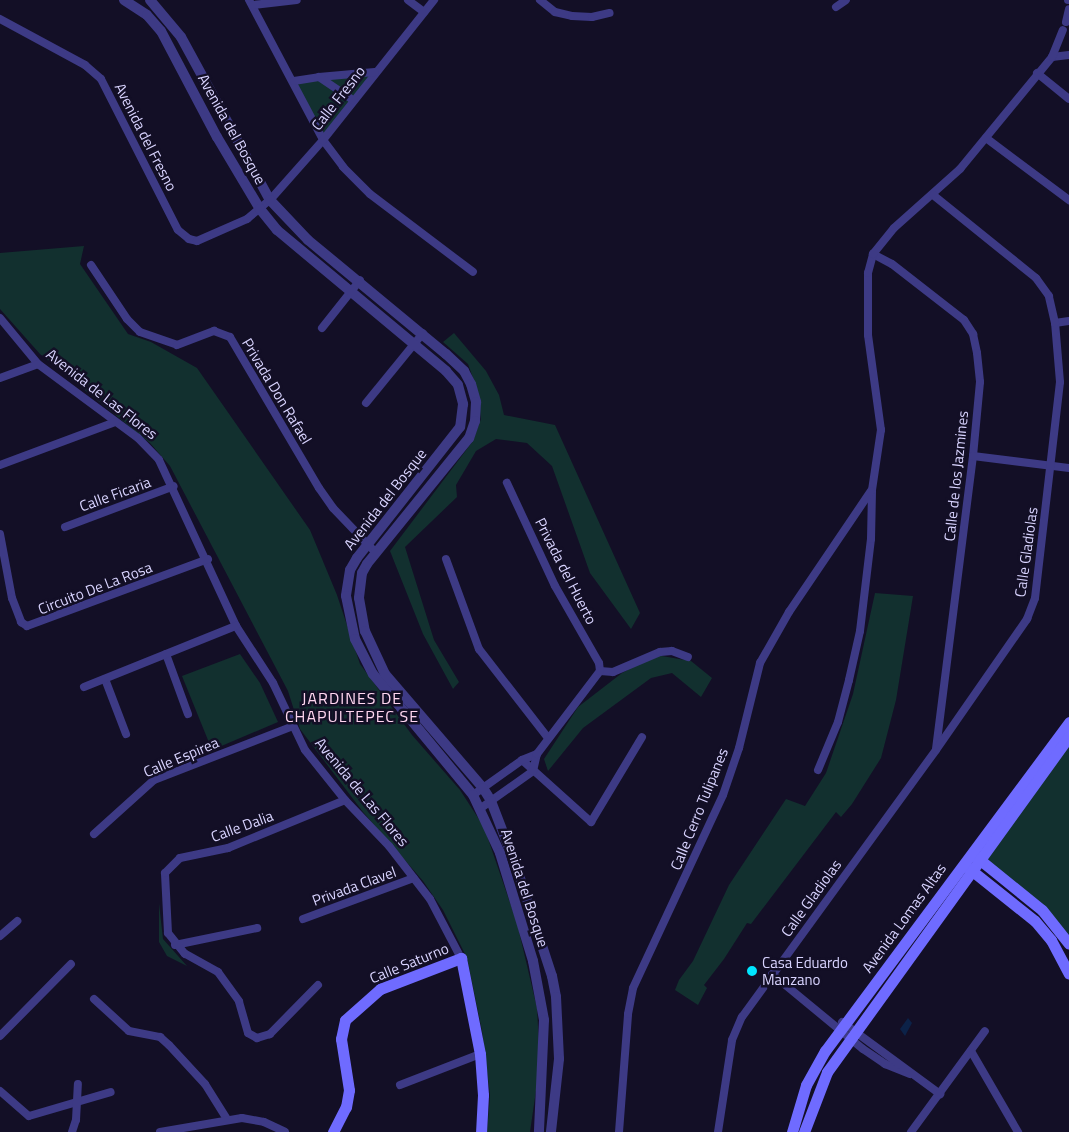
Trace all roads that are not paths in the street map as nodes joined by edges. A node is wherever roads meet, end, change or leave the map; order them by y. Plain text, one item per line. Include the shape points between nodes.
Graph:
1 (124, 0) edge
2 (150, 0) edge
3 (298, 0) edge
4 (408, 0) edge
5 (434, 0) edge
6 (540, 0) edge
7 (846, 0) edge
8 (251, 2) edge
9 (836, 7) dead end
10 (1069, 9) edge
11 (424, 12) junction
12 (610, 13) dead end
13 (0, 19) edge
14 (1069, 55) edge
15 (1052, 57) junction
16 (374, 72) junction
17 (1037, 73) junction
18 (319, 77) junction
19 (294, 81) junction
20 (1069, 99) edge
21 (353, 100) junction
22 (986, 138) junction
23 (323, 140) junction
24 (933, 195) junction
25 (270, 200) junction
26 (1069, 200) edge
27 (260, 209) junction
28 (873, 254) junction
29 (90, 265) dead end
30 (474, 272) dead end
31 (360, 280) junction
32 (349, 293) junction
33 (0, 318) edge
34 (1069, 321) edge
35 (1055, 322) junction
36 (322, 328) dead end
37 (423, 333) junction
38 (412, 344) junction
39 (38, 364) junction
40 (0, 378) edge
41 (366, 403) dead end
42 (115, 422) junction
43 (973, 456) junction
44 (0, 465) edge
45 (1052, 466) junction
46 (1069, 468) edge
47 (508, 483) dead end
48 (174, 486) junction
49 (872, 490) junction
50 (65, 526) dead end
51 (0, 534) edge
52 (367, 544) junction
53 (375, 552) junction
54 (208, 559) junction
55 (446, 559) dead end
56 (236, 626) junction
57 (166, 654) junction
58 (688, 657) dead end
59 (600, 671) junction
60 (105, 679) junction
61 (84, 687) dead end
62 (188, 714) dead end
63 (1069, 722) edge
64 (293, 726) junction
65 (126, 734) dead end
66 (642, 737) dead end
67 (1069, 737) edge
68 (548, 738) junction
69 (936, 750) junction
70 (537, 754) junction
71 (522, 760) junction
72 (818, 770) dead end
73 (533, 771) junction
74 (483, 788) junction
75 (473, 795) junction
76 (345, 800) junction
77 (491, 801) junction
78 (481, 808) junction
79 (94, 834) dead end
80 (975, 856) junction
81 (962, 864) junction
82 (972, 871) junction
83 (414, 878) junction
84 (303, 919) dead end
85 (17, 921) dead end
86 (257, 928) dead end
87 (0, 936) edge
88 (1069, 944) edge
89 (175, 945) junction
90 (1066, 957) edge
91 (461, 958) junction
92 (71, 964) dead end
93 (772, 974) junction
94 (1069, 974) edge
95 (318, 985) dead end
96 (94, 999) dead end
97 (843, 1027) junction
98 (985, 1031) dead end
99 (852, 1034) junction
100 (0, 1036) edge
101 (971, 1051) junction
102 (480, 1054) junction
103 (888, 1054) junction
104 (882, 1062) junction
105 (910, 1074) junction
106 (78, 1084) dead end
107 (400, 1085) dead end
108 (0, 1091) edge
109 (111, 1092) dead end
110 (940, 1094) junction
111 (78, 1101) junction
112 (226, 1118) junction
113 (72, 1132) edge
114 (160, 1132) edge
115 (285, 1132) edge
116 (333, 1132) edge
117 (481, 1132) edge
118 (539, 1132) edge
119 (551, 1132) edge
120 (619, 1132) edge
121 (718, 1132) edge
122 (792, 1132) edge
123 (804, 1132) edge
124 (911, 1132) edge
125 (1018, 1132) edge

1 - 27 street, Avenida del Bosque via 147,15 162,31
2 - 25 street, Avenida del Bosque via 181,37
3 - 8 street
4 - 11 street
5 - 11 street, Calle Fresno
6 - 12 street via 555,12 572,16 592,18
7 - 9 street
8 - 19 street
10 - 15 street
11 - 16 street, Calle Fresno
13 - 27 street, Avenida del Fresno via 85,65 101,79 184,236 197,241 206,239
14 - 15 street
15 - 17 street
16 - 18 street
16 - 21 street, Calle Fresno
17 - 20 street
17 - 22 street
18 - 19 street
18 - 21 street
19 - 23 street
21 - 23 street, Calle Fresno
22 - 24 street
22 - 26 street
23 - 25 street, Calle Fresno
23 - 30 street via 370,194
24 - 28 street via 894,228
24 - 35 street, Calle Gladiolas via 1043,286 1049,296
25 - 27 street, Calle Fresno
25 - 31 street, Avenida del Bosque via 308,240
27 - 32 street, Avenida del Bosque via 294,245
28 - 43 street, Calle de los Jazmines via 892,264 964,320 973,334 980,382
28 - 49 street via 868,273 868,335 881,430
29 - 52 street, Privada Don Rafael via 127,319 140,332 177,345 214,331 230,337 319,488
31 - 32 street
31 - 37 street, Avenida del Bosque
32 - 36 street
32 - 38 street, Avenida del Bosque
33 - 39 street, Avenida de Las Flores
34 - 35 street
35 - 45 street, Calle Gladiolas via 1060,382
37 - 38 street
37 - 53 street, Avenida del Bosque via 464,371 476,402 475,422 469,438 431,488
38 - 41 street
38 - 52 street, Avenida del Bosque via 458,385 463,404 460,427
39 - 40 street
39 - 42 street, Avenida de Las Flores
42 - 44 street
42 - 48 street, Avenida de Las Flores via 138,438 160,460
43 - 45 street
43 - 69 street, Calle de los Jazmines
45 - 46 street
45 - 69 street, Calle Gladiolas via 1031,610
47 - 59 street, Privada del Huerto via 555,586 599,663
48 - 50 street, Calle Ficaria
48 - 54 street, Avenida de Las Flores
49 - 72 street via 871,539 860,631 838,722
49 - 120 street, Calle Cerro Tulipanes via 789,612 760,663 739,748 723,795 633,988
51 - 54 street, Circuito De La Rosa via 12,598 22,622 28,626
52 - 53 street, Privada Don Rafael
52 - 75 street, Avenida del Bosque via 350,570 346,596 355,639 373,674
53 - 74 street, Avenida del Bosque via 362,573 358,598 365,631 385,674
54 - 56 street, Avenida de Las Flores
55 - 68 street via 479,649
56 - 57 street
56 - 64 street, Avenida de Las Flores via 273,683
57 - 60 street
57 - 62 street
58 - 59 street via 672,651 660,652 613,672
59 - 68 street
60 - 61 street
60 - 65 street
63 - 80 main road
64 - 76 street, Avenida de Las Flores via 305,750
64 - 79 street, Calle Espirea via 154,780
66 - 73 street via 591,822
67 - 80 main road
68 - 70 street
69 - 93 street, Calle Gladiolas
70 - 71 street
70 - 73 street
71 - 73 street
71 - 74 street
73 - 77 street
74 - 75 street
74 - 77 street, Avenida del Bosque
75 - 78 street, Avenida del Bosque
76 - 83 street, Avenida de Las Flores
76 - 89 street, Calle Dalia via 228,848 180,858 171,864 165,873 164,899 168,933
77 - 78 street
77 - 119 street, Avenida del Bosque via 552,976 559,1059
78 - 118 street, Avenida del Bosque via 500,853 538,986 544,1040
80 - 81 main road, Avenida Lomas Altas
80 - 82 main road, Avenida Lomas Altas
80 - 88 main road via 1042,910
81 - 82 main road
81 - 97 main road, Avenida Lomas Altas
82 - 90 main road via 1035,921
82 - 99 main road, Avenida Lomas Altas
83 - 84 street, Privada Clavel
83 - 91 street, Avenida de Las Flores via 430,899
85 - 87 street
86 - 89 street
89 - 95 street via 218,972 238,1001 248,1033 258,1038 270,1034
90 - 94 main road
91 - 102 main road, Avenida de Las Flores
91 - 116 main road, Calle Saturno via 380,989 345,1020 341,1039 349,1090 346,1107
92 - 100 street
93 - 97 street
93 - 121 street, Calle Gladiolas via 742,1017 732,1040
96 - 112 street via 125,1028 160,1037 169,1045 205,1084
97 - 99 street
97 - 122 main road, Avenida Lomas Altas via 811,1073
98 - 101 street
99 - 103 street
99 - 104 street
99 - 123 main road, Avenida Lomas Altas via 821,1082
101 - 110 street
101 - 125 street
102 - 107 street
102 - 117 main road, Avenida de Las Flores
103 - 104 street
103 - 105 street
104 - 105 street
105 - 110 street
106 - 111 street
108 - 111 street via 29,1116
109 - 111 street
110 - 124 street
111 - 113 street
112 - 114 street
112 - 115 street via 264,1122

